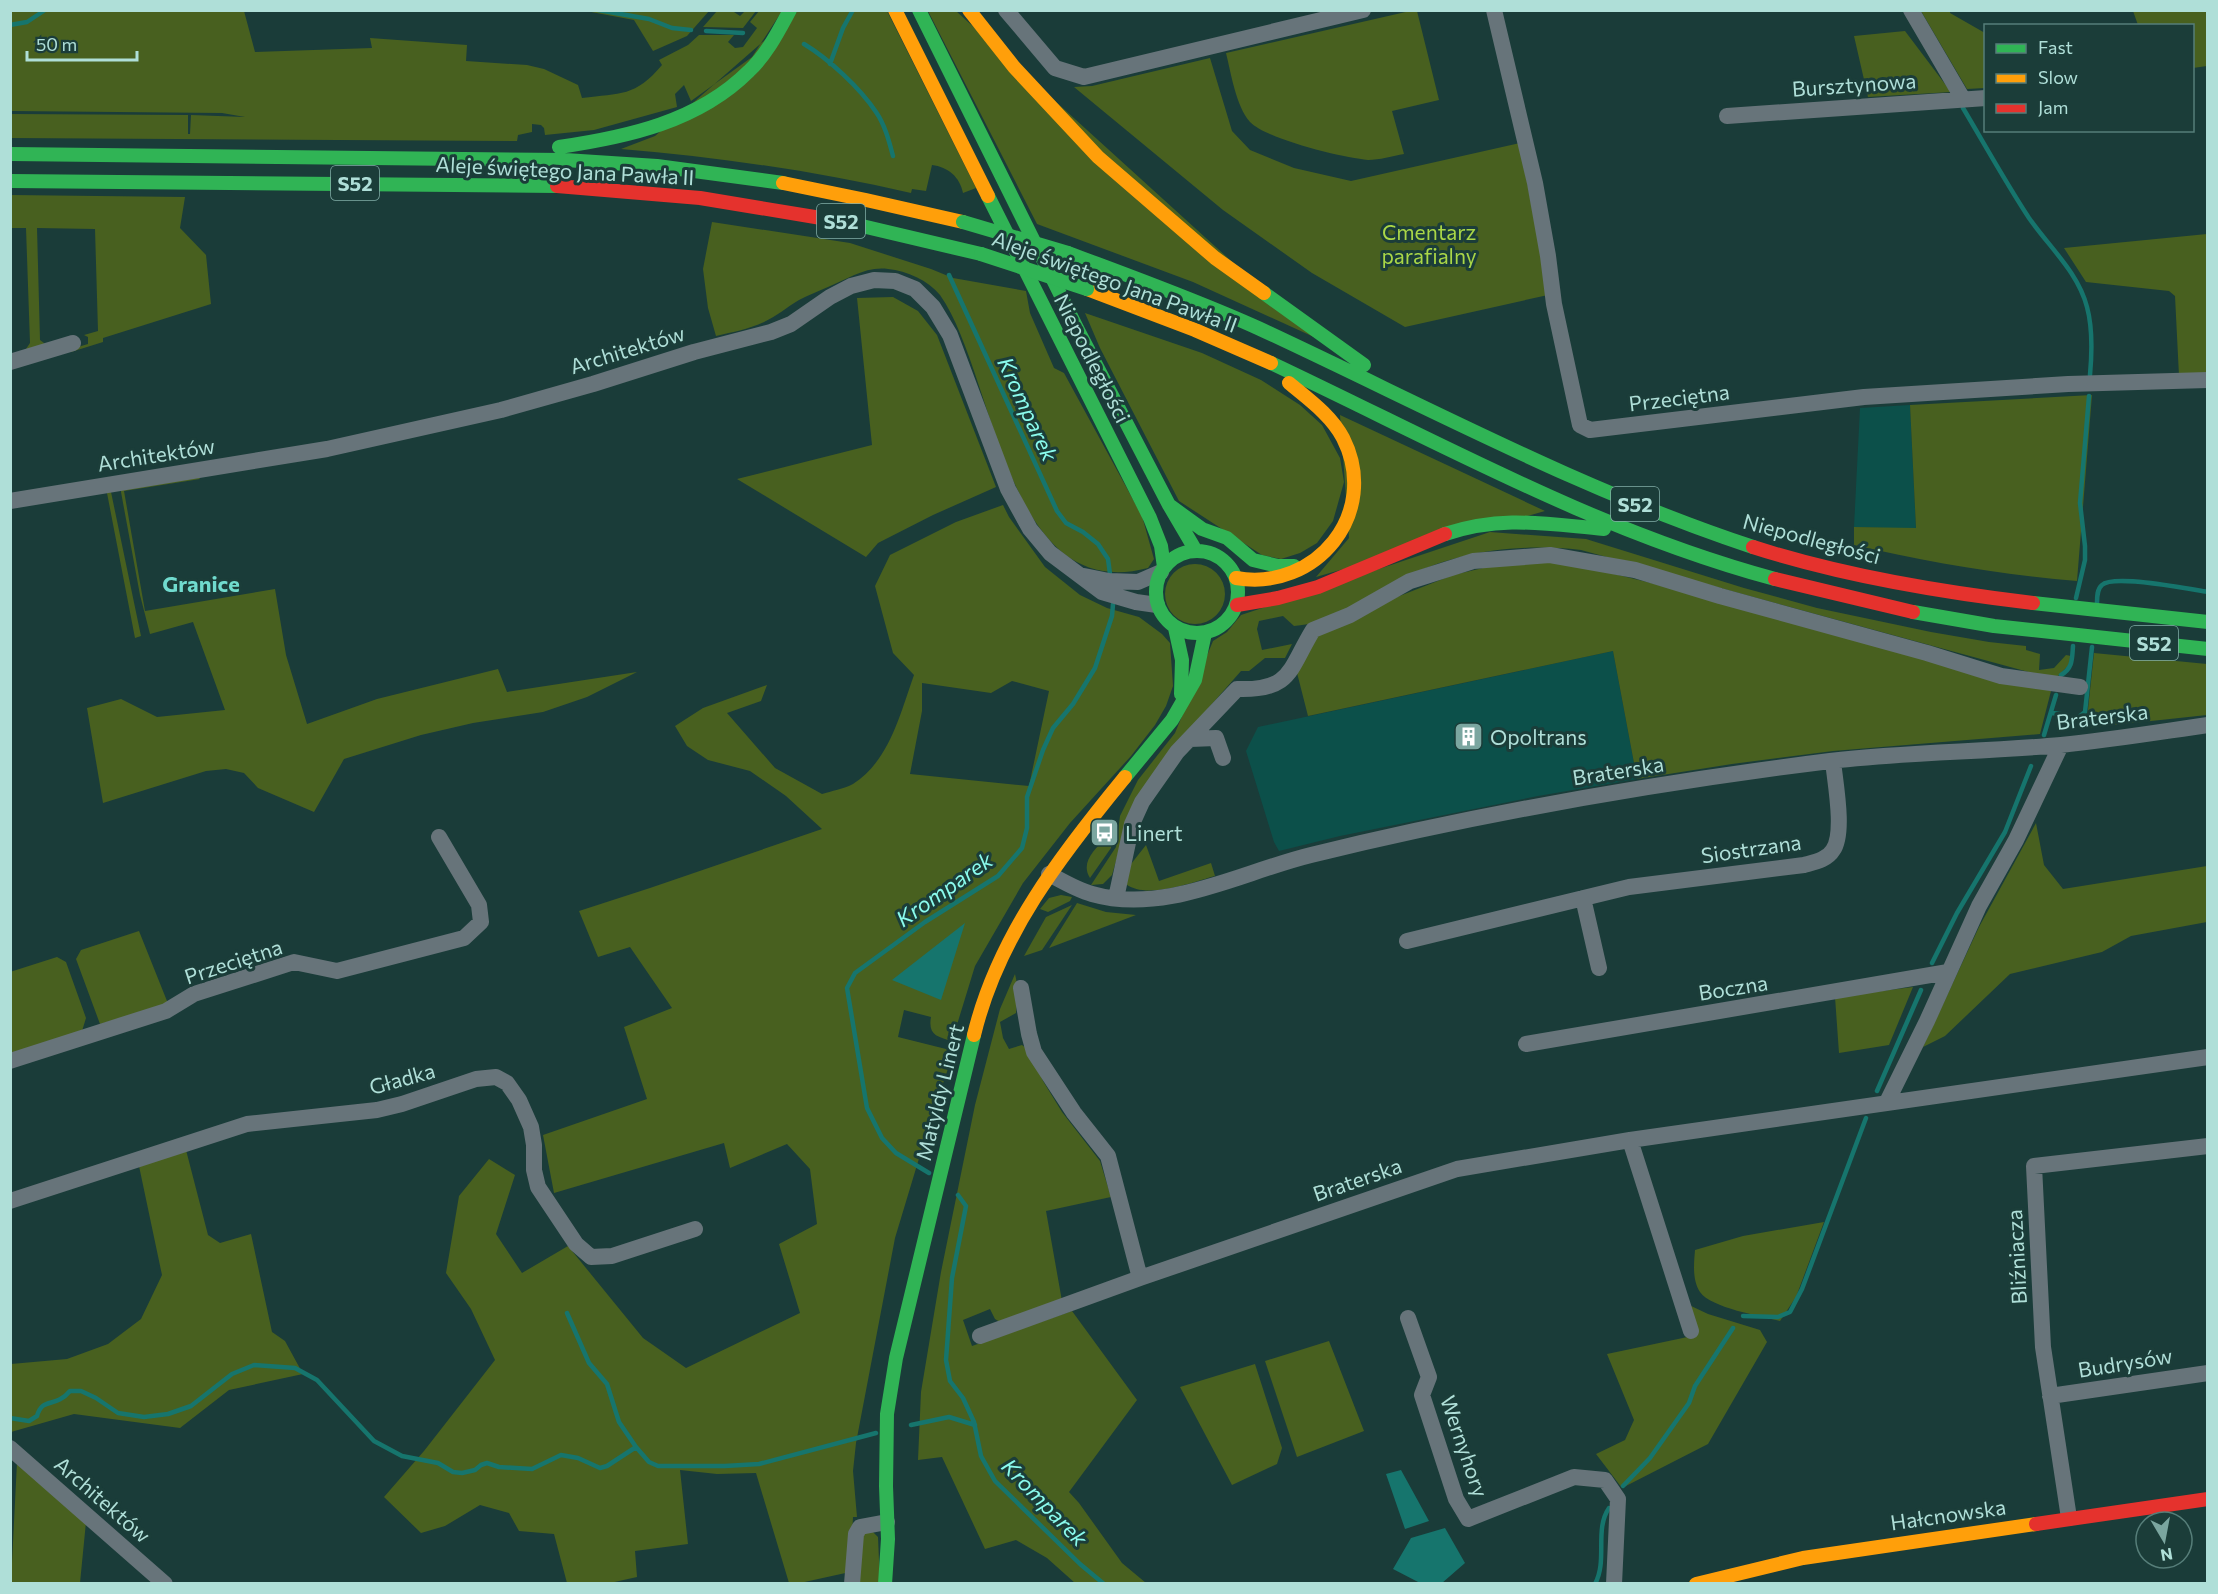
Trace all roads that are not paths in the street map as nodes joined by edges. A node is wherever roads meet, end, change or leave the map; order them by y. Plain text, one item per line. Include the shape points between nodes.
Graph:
1 (790, 10) edge
2 (895, 10) edge
3 (919, 10) edge
4 (969, 10) edge
5 (1006, 10) edge
6 (1363, 10) edge
7 (1494, 10) edge
8 (1911, 10) edge
9 (1984, 98) edge
10 (1964, 99) junction
11 (1727, 116) dead end
12 (10, 154) edge
13 (466, 158) junction
14 (10, 181) edge
15 (73, 344) dead end
16 (1260, 358) junction
17 (10, 362) edge
18 (2208, 380) edge
19 (1429, 411) junction
20 (10, 501) edge
21 (1169, 505) junction
22 (1630, 531) junction
23 (1196, 551) junction
24 (1305, 565) junction
25 (1162, 569) junction
26 (1077, 575) junction
27 (1236, 578) junction
28 (1237, 604) junction
29 (1157, 605) junction
30 (2208, 622) edge
31 (1175, 628) junction
32 (1205, 633) junction
33 (2208, 648) edge
34 (2080, 687) dead end
35 (1178, 710) junction
36 (2208, 725) edge
37 (1190, 738) junction
38 (2061, 745) junction
39 (1223, 758) dead end
40 (1833, 761) junction
41 (1143, 835) dead end
42 (439, 837) dead end
43 (1126, 855) junction
44 (1049, 874) junction
45 (1116, 898) junction
46 (1583, 898) junction
47 (1407, 941) dead end
48 (1599, 968) dead end
49 (1947, 972) junction
50 (1021, 988) dead end
51 (1526, 1044) dead end
52 (2208, 1057) edge
53 (10, 1061) edge
54 (1887, 1102) junction
55 (1630, 1140) junction
56 (2208, 1146) edge
57 (10, 1201) edge
58 (695, 1229) dead end
59 (1140, 1278) junction
60 (1408, 1318) dead end
61 (1690, 1331) dead end
62 (980, 1336) dead end
63 (2208, 1373) edge
64 (2050, 1396) junction
65 (10, 1448) edge
66 (2208, 1499) edge
67 (2069, 1518) junction
68 (887, 1531) junction
69 (165, 1584) edge
70 (852, 1584) edge
71 (885, 1584) edge
72 (899, 1584) edge
73 (1614, 1584) edge
74 (1696, 1584) edge

1 - 13 main road via 767,50 743,77 686,116 608,140
2 - 25 main road, Niepodległości via 1150,518 1161,546
3 - 21 main road, Niepodległości
4 - 19 main road via 1014,67 1098,157 1215,258
5 - 6 street via 1055,68 1084,77
7 - 18 street, Przeciętna via 1535,183 1554,304 1580,425 1590,430 1864,397
8 - 10 street
9 - 10 street, Bursztynowa
10 - 11 street, Bursztynowa
12 - 13 main road, Aleje świętego Jana Pawła II / S52
13 - 19 main road, Aleje świętego Jana Pawła II / S52, bridge via 583,160 702,171 785,182 963,222 1068,253 1173,292 1258,328
14 - 16 main road, Aleje świętego Jana Pawła II / S52, bridge via 544,185 700,198 841,221 981,254 1182,324
15 - 17 street
16 - 22 main road, Aleje świętego Jana Pawła II / S52 via 1543,495
16 - 24 main road via 1323,413 1342,436 1352,462 1355,488 1350,511 1325,551
19 - 30 main road, Niepodległości / S52 via 1625,501 1715,534 1850,573 1984,598
20 - 26 street, Architektów via 327,449 501,410 771,332 791,324 851,286 874,279 895,281 915,289 933,307 950,335 1008,489 1030,529 1050,553
21 - 23 main road, Niepodległości
21 - 24 main road via 1202,529 1227,538 1253,560 1278,566
22 - 28 main road via 1527,521 1484,524 1436,536 1319,586 1275,599
22 - 33 main road, S52 via 1754,573 1848,598 1942,617 2064,634
23 - 25 main road via 1178,555
23 - 27 main road via 1225,561
24 - 27 main road via 1265,581
25 - 26 street, Architektów via 1138,582
25 - 29 main road via 1156,583
26 - 29 street, Architektów via 1102,592
27 - 28 main road
28 - 32 main road via 1221,627
29 - 31 main road
31 - 32 main road
31 - 35 main road, Matyldy Linert via 1183,664
32 - 35 main road, Matyldy Linert via 1195,680
34 - 37 street via 2001,676 1635,570 1550,555 1473,561 1410,581 1350,615 1313,630 1292,670 1279,683 1258,690 1237,689
35 - 44 main road, Matyldy Linert
36 - 38 street, Braterska
37 - 39 street via 1216,738
37 - 43 street via 1142,802 1132,824
38 - 40 street, Braterska
38 - 49 street
40 - 45 street, Braterska via 1541,805 1309,855 1183,893 1148,899
40 - 46 street, Siostrzana via 1839,834 1833,850 1822,860 1629,887
41 - 43 street
42 - 53 street, Przeciętna via 480,904 481,922 464,938 337,971 294,962 194,994 166,1011
43 - 45 street
44 - 45 street, Braterska via 1092,894
44 - 68 main road, Matyldy Linert via 1001,959 977,1023 896,1358 887,1414
46 - 47 street, Siostrzana
46 - 48 street
49 - 51 street, Boczna
49 - 54 street
50 - 59 street via 1034,1053 1108,1156
52 - 54 street, Braterska
54 - 55 street, Braterska
55 - 59 street, Braterska via 1457,1168
55 - 61 street
56 - 64 street, Bliźniacza via 2034,1166 2043,1347
57 - 58 street, Gładka via 247,1124 377,1110 476,1079 496,1077 507,1083 519,1100 531,1127 538,1187 576,1244 591,1257 612,1256
59 - 62 street, Braterska
60 - 73 street, Wernyhory via 1429,1377 1422,1395 1456,1500 1468,1520 1574,1477 1605,1480 1617,1499
63 - 64 street, Budrysów
64 - 67 street, Bliźniacza
65 - 69 street, Architektów
66 - 67 main road, Hałcnowska
67 - 74 main road, Hałcnowska via 1803,1558
68 - 70 street via 860,1527
68 - 71 main road, Matyldy Linert
68 - 72 main road, Matyldy Linert

